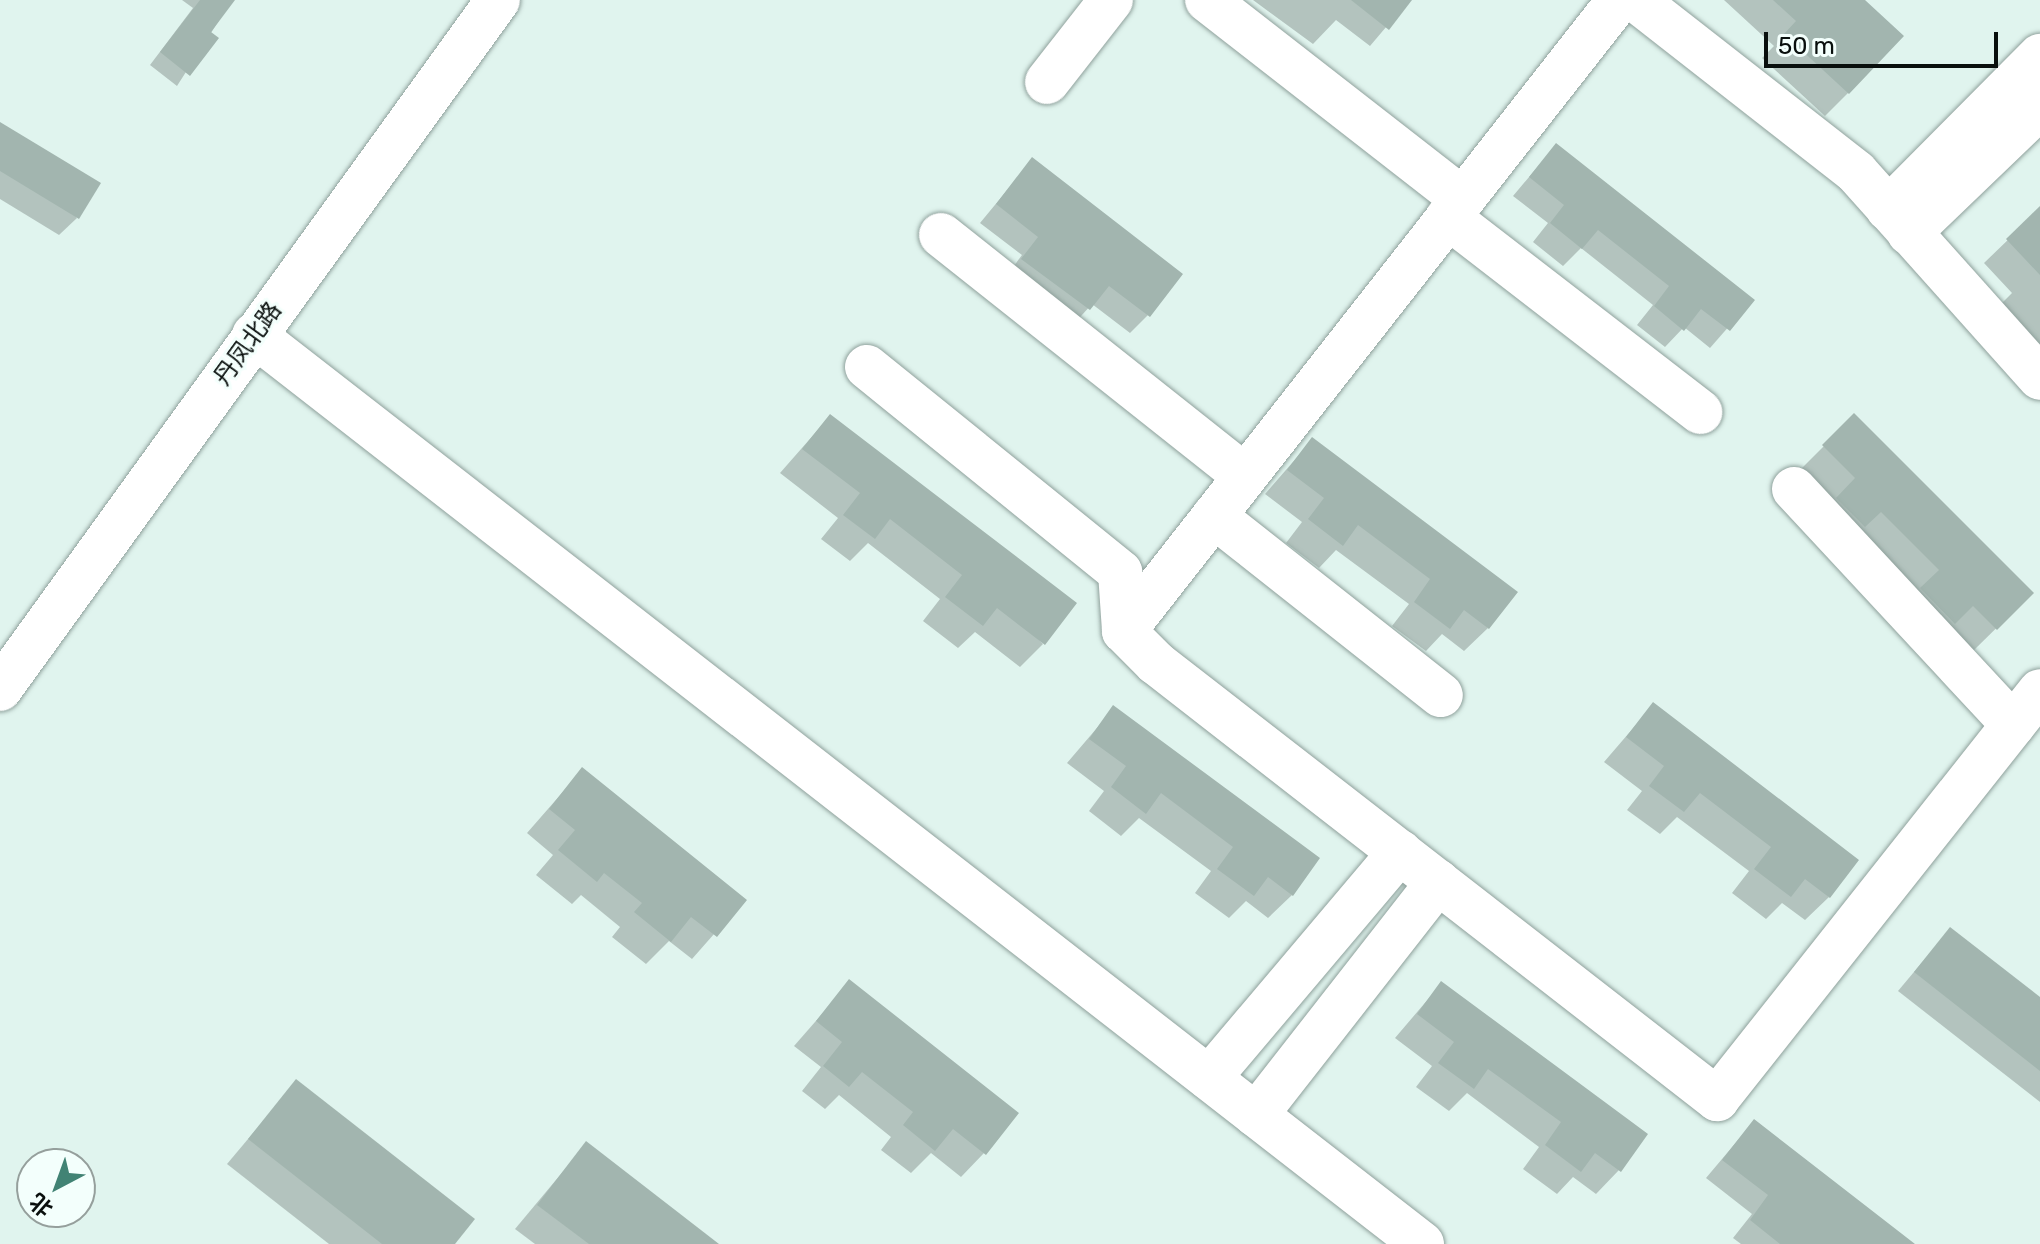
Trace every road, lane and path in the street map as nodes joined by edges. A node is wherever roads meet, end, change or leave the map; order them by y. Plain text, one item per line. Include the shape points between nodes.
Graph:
1 (498, 0) edge
2 (1111, 0) edge
3 (1207, 0) edge
4 (1619, 0) edge
5 (1636, 0) edge
6 (2040, 56) edge
7 (1047, 82) dead end
8 (2040, 107) edge
9 (1456, 208) junction
10 (1899, 221) junction
11 (941, 235) dead end
12 (254, 335) junction
13 (867, 367) dead end
14 (2040, 378) edge
15 (1700, 412) dead end
16 (1245, 476) junction
17 (1794, 489) dead end
18 (1214, 516) junction
19 (1124, 631) junction
20 (0, 689) edge
21 (2040, 691) edge
22 (1441, 695) dead end
23 (2013, 725) junction
24 (1400, 852) junction
25 (1438, 882) junction
26 (1209, 1078) junction
27 (1256, 1115) junction
28 (1422, 1244) edge

1 - 12 street, 丹凤北路
2 - 7 street
3 - 9 street
4 - 9 street
5 - 10 street via 1856,172
6 - 10 street
8 - 10 street
9 - 15 street
9 - 16 street
10 - 14 street
11 - 16 street
12 - 20 street, 丹凤北路
12 - 26 street
13 - 19 street via 1120,572
16 - 18 street
17 - 23 street
18 - 19 street
18 - 22 street
19 - 24 street via 1156,663
21 - 23 street
23 - 25 street via 1717,1099
24 - 25 street
24 - 26 street
25 - 27 street
26 - 27 street
27 - 28 street

